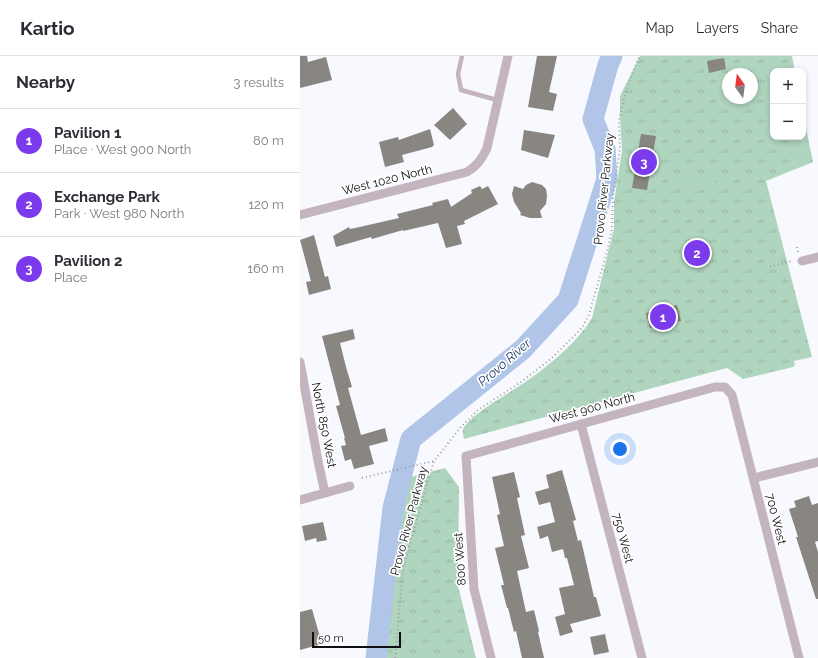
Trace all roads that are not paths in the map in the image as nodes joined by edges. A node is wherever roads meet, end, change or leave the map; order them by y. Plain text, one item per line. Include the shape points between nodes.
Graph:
1 (462, 56) edge
2 (508, 56) edge
3 (498, 100) junction
4 (300, 215) edge
5 (818, 257) edge
6 (802, 261) dead end
7 (300, 362) edge
8 (725, 387) joint
9 (581, 424) junction
10 (466, 456) joint
11 (818, 462) edge
12 (754, 478) junction
13 (350, 486) dead end
14 (325, 493) junction
15 (300, 500) edge
16 (491, 658) edge
17 (642, 658) edge
18 (799, 658) edge

1 - 3 lane via 458,74 461,90
2 - 3 street
3 - 4 street, West 1020 North via 482,158 467,172
5 - 6 street
7 - 14 street, North 850 West
8 - 9 street, West 900 North via 715,387
8 - 12 street, 700 West via 732,395
9 - 10 street, West 900 North
9 - 17 street, 750 West
10 - 16 street, 800 West via 474,589
11 - 12 street
12 - 18 street, 700 West
13 - 14 street
14 - 15 street

